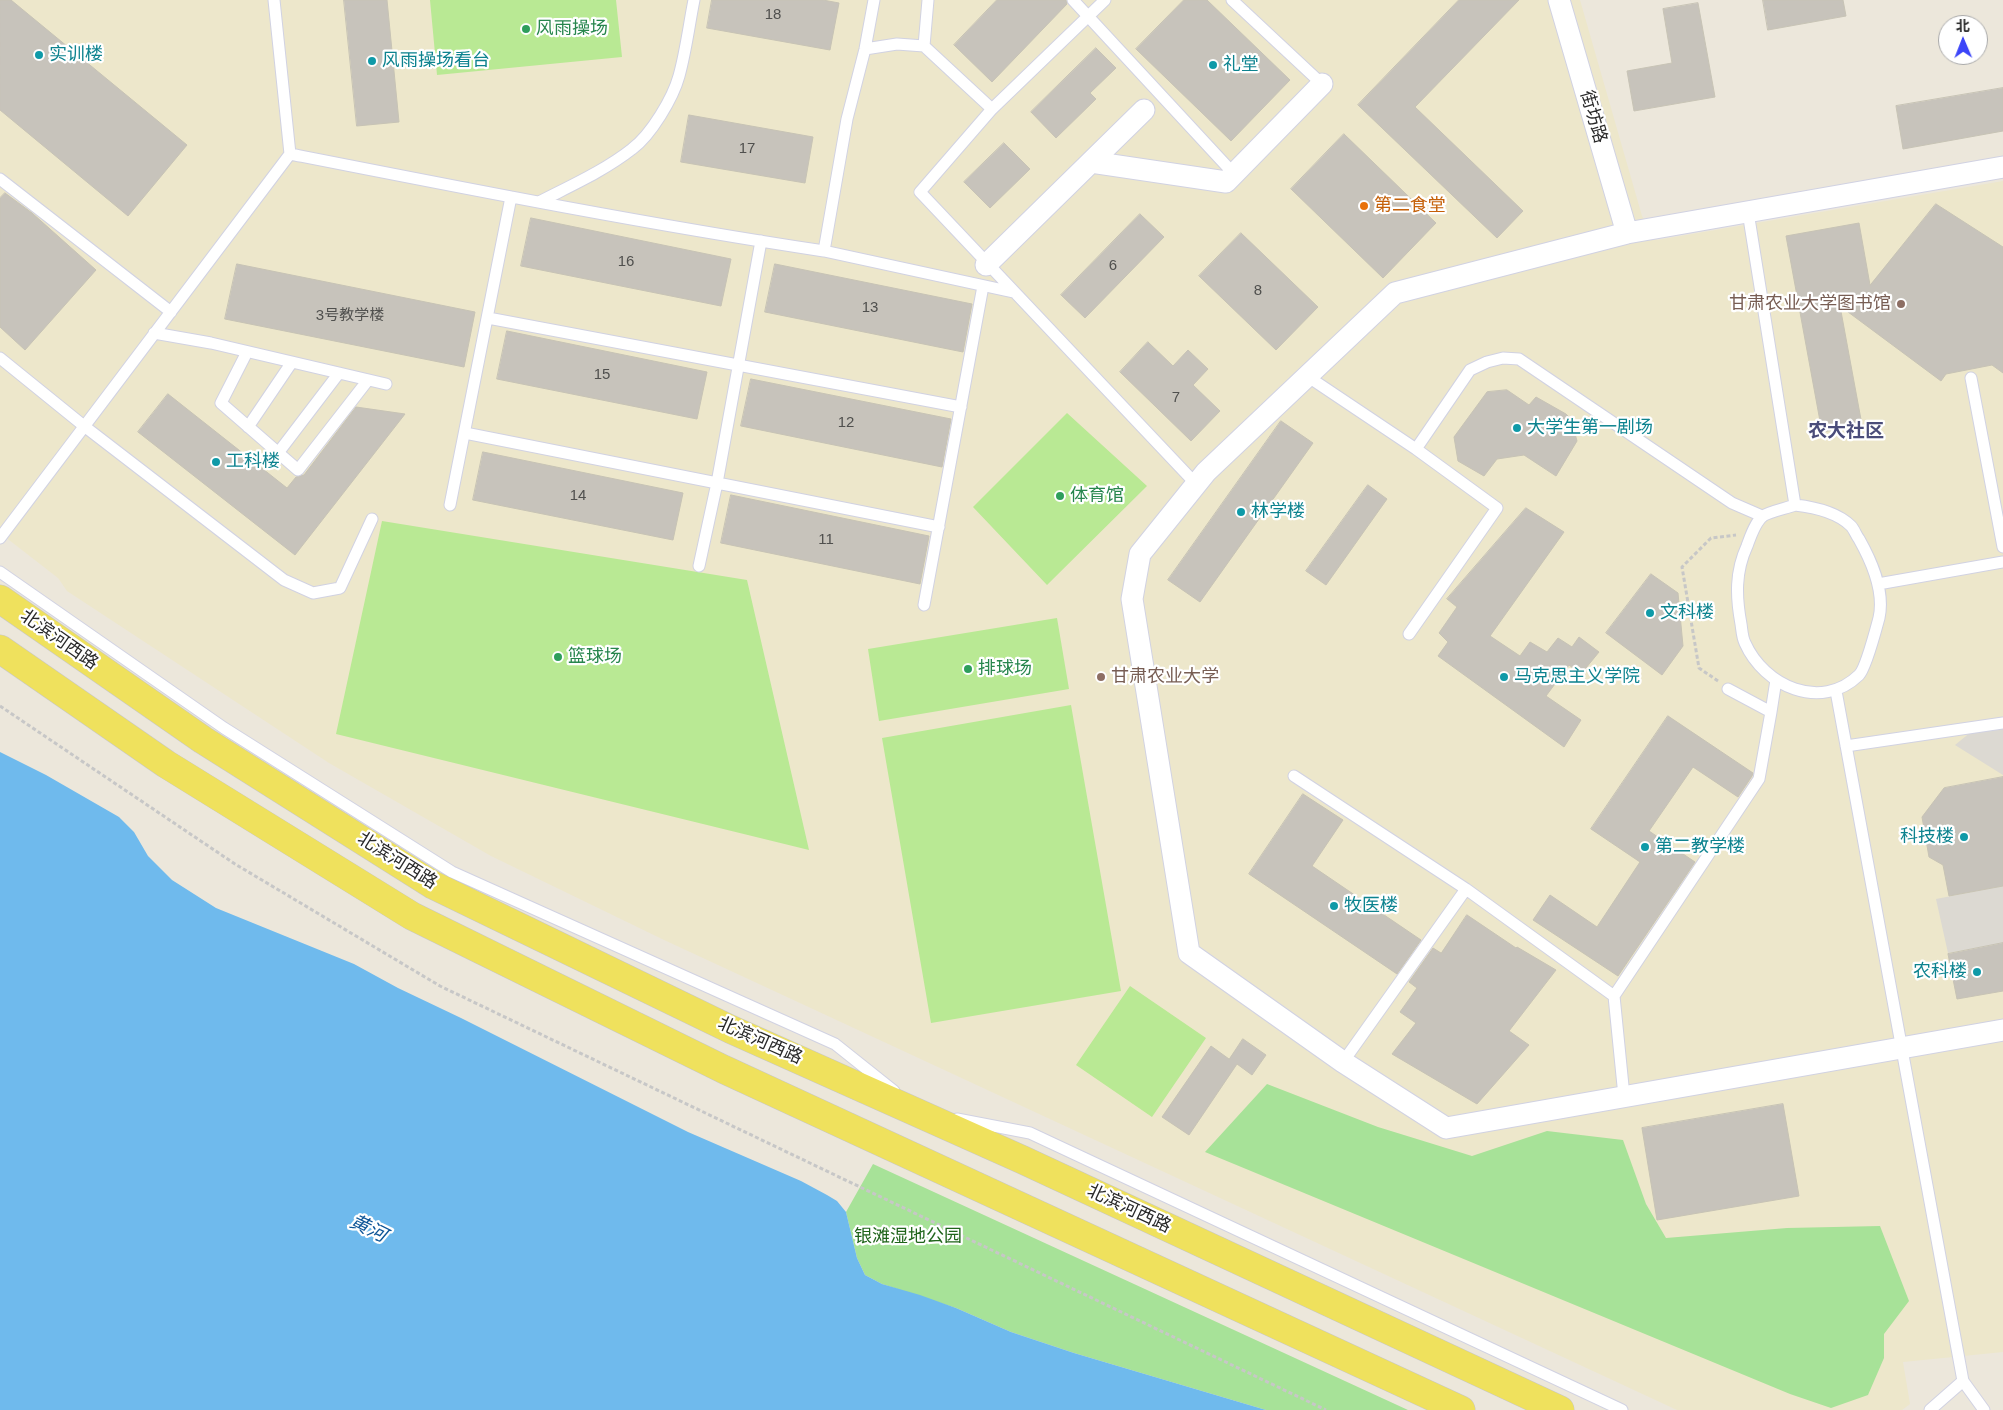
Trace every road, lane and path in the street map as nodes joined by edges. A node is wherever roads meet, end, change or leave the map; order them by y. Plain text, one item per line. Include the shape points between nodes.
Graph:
1 (274, 0) edge
2 (694, 0) edge
3 (874, 0) edge
4 (928, 0) edge
5 (1073, 0) edge
6 (1104, 0) edge
7 (1232, 0) edge
8 (1559, 0) edge
9 (1088, 16) junction
10 (924, 46) junction
11 (865, 49) junction
12 (1322, 84) joint
13 (992, 109) junction
14 (1144, 110) dead end
15 (290, 154) junction
16 (1091, 162) junction
17 (2003, 167) edge
18 (1234, 174) junction
19 (0, 179) edge
20 (511, 197) junction
21 (539, 202) junction
22 (1748, 212) junction
23 (1627, 233) junction
24 (761, 241) junction
25 (824, 251) junction
26 (986, 265) junction
27 (983, 286) junction
28 (1013, 292) junction
29 (170, 312) junction
30 (488, 318) junction
31 (154, 333) junction
32 (248, 352) junction
33 (0, 358) edge
34 (292, 362) junction
35 (738, 366) junction
36 (339, 373) junction
37 (1307, 376) junction
38 (1971, 378) dead end
39 (368, 380) junction
40 (386, 384) dead end
41 (961, 407) junction
42 (84, 426) junction
43 (248, 427) junction
44 (465, 433) junction
45 (1416, 449) junction
46 (278, 453) junction
47 (718, 483) junction
48 (1196, 484) junction
49 (450, 505) dead end
50 (1795, 505) junction
51 (1762, 516) junction
52 (372, 519) dead end
53 (939, 526) junction
54 (1753, 532) junction
55 (0, 538) edge
56 (2003, 546) edge
57 (2003, 562) edge
58 (699, 566) dead end
59 (0, 572) edge
60 (1878, 584) junction
61 (0, 599) edge
62 (924, 605) dead end
63 (1409, 634) dead end
64 (0, 649) edge
65 (1776, 680) junction
66 (1728, 689) joint
67 (1836, 691) junction
68 (0, 706) edge
69 (1771, 712) junction
70 (2003, 723) edge
71 (1846, 746) junction
72 (1294, 776) dead end
73 (1466, 889) junction
74 (1614, 996) junction
75 (2003, 1030) edge
76 (1901, 1047) junction
77 (1343, 1062) junction
78 (1624, 1096) junction
79 (920, 1113) junction
80 (900, 1151) junction
81 (1963, 1381) junction
82 (1326, 1410) edge
83 (1461, 1410) edge
84 (1560, 1410) edge
85 (1622, 1410) edge
86 (1930, 1410) edge
87 (1984, 1410) edge

1 - 15 lane
2 - 21 lane via 679,77 650,130 633,149 594,174
3 - 11 lane
4 - 10 lane
5 - 9 lane
6 - 9 lane
7 - 12 lane
8 - 23 street, 街坊路
9 - 13 lane
9 - 18 lane
10 - 11 lane via 896,44
10 - 13 lane
11 - 25 lane via 847,119
12 - 18 street
13 - 26 lane via 920,192
14 - 16 street
15 - 20 lane
15 - 29 lane
16 - 18 street via 1226,182
16 - 26 street
17 - 22 street
19 - 29 lane
20 - 21 lane
20 - 30 lane
21 - 24 lane
22 - 23 street
22 - 50 lane
23 - 37 street via 1395,293
24 - 25 lane
24 - 35 lane
25 - 27 lane
26 - 28 lane
27 - 28 lane
27 - 41 lane
28 - 48 lane
29 - 31 lane
30 - 35 lane
30 - 44 lane
31 - 32 lane
31 - 42 lane
32 - 34 lane
32 - 43 lane via 221,403
33 - 42 lane
34 - 36 lane
34 - 43 lane
35 - 41 lane
35 - 47 lane
36 - 39 lane
36 - 46 lane
37 - 45 lane
37 - 48 street
38 - 56 lane
39 - 40 lane
39 - 46 lane via 298,470
41 - 53 lane
42 - 52 lane via 284,580 313,593 340,588
42 - 55 lane
43 - 46 lane
44 - 47 lane
44 - 49 lane
45 - 51 lane via 1470,370 1486,362 1519,359 1732,502
45 - 63 lane via 1497,508
47 - 53 lane
47 - 58 lane
48 - 77 street via 1140,554 1132,598 1189,953
50 - 51 lane
50 - 60 lane via 1813,507 1851,526 1869,556
51 - 54 lane
53 - 62 lane
54 - 65 lane via 1741,559 1736,598 1744,641 1754,661
54 - 66 path via 1711,538 1682,567 1699,668
57 - 60 lane
59 - 79 lane via 224,728 452,872 835,1044
60 - 67 lane via 1881,607 1860,674
61 - 79 main road, 北滨河西路 via 203,740 433,884 730,1029
64 - 80 main road via 166,764 412,916
65 - 67 lane via 1812,694
65 - 69 lane
66 - 69 lane
67 - 71 lane
68 - 82 path via 234,864 440,986
69 - 74 lane via 1759,779
70 - 71 lane
71 - 76 lane
72 - 73 lane
73 - 74 lane
73 - 77 lane
74 - 78 lane
75 - 76 street
76 - 78 street
76 - 81 lane
77 - 78 street via 1446,1128
79 - 80 main road
79 - 84 main road, 北滨河西路
79 - 85 lane via 1030,1133
80 - 83 main road
81 - 86 lane
81 - 87 lane

